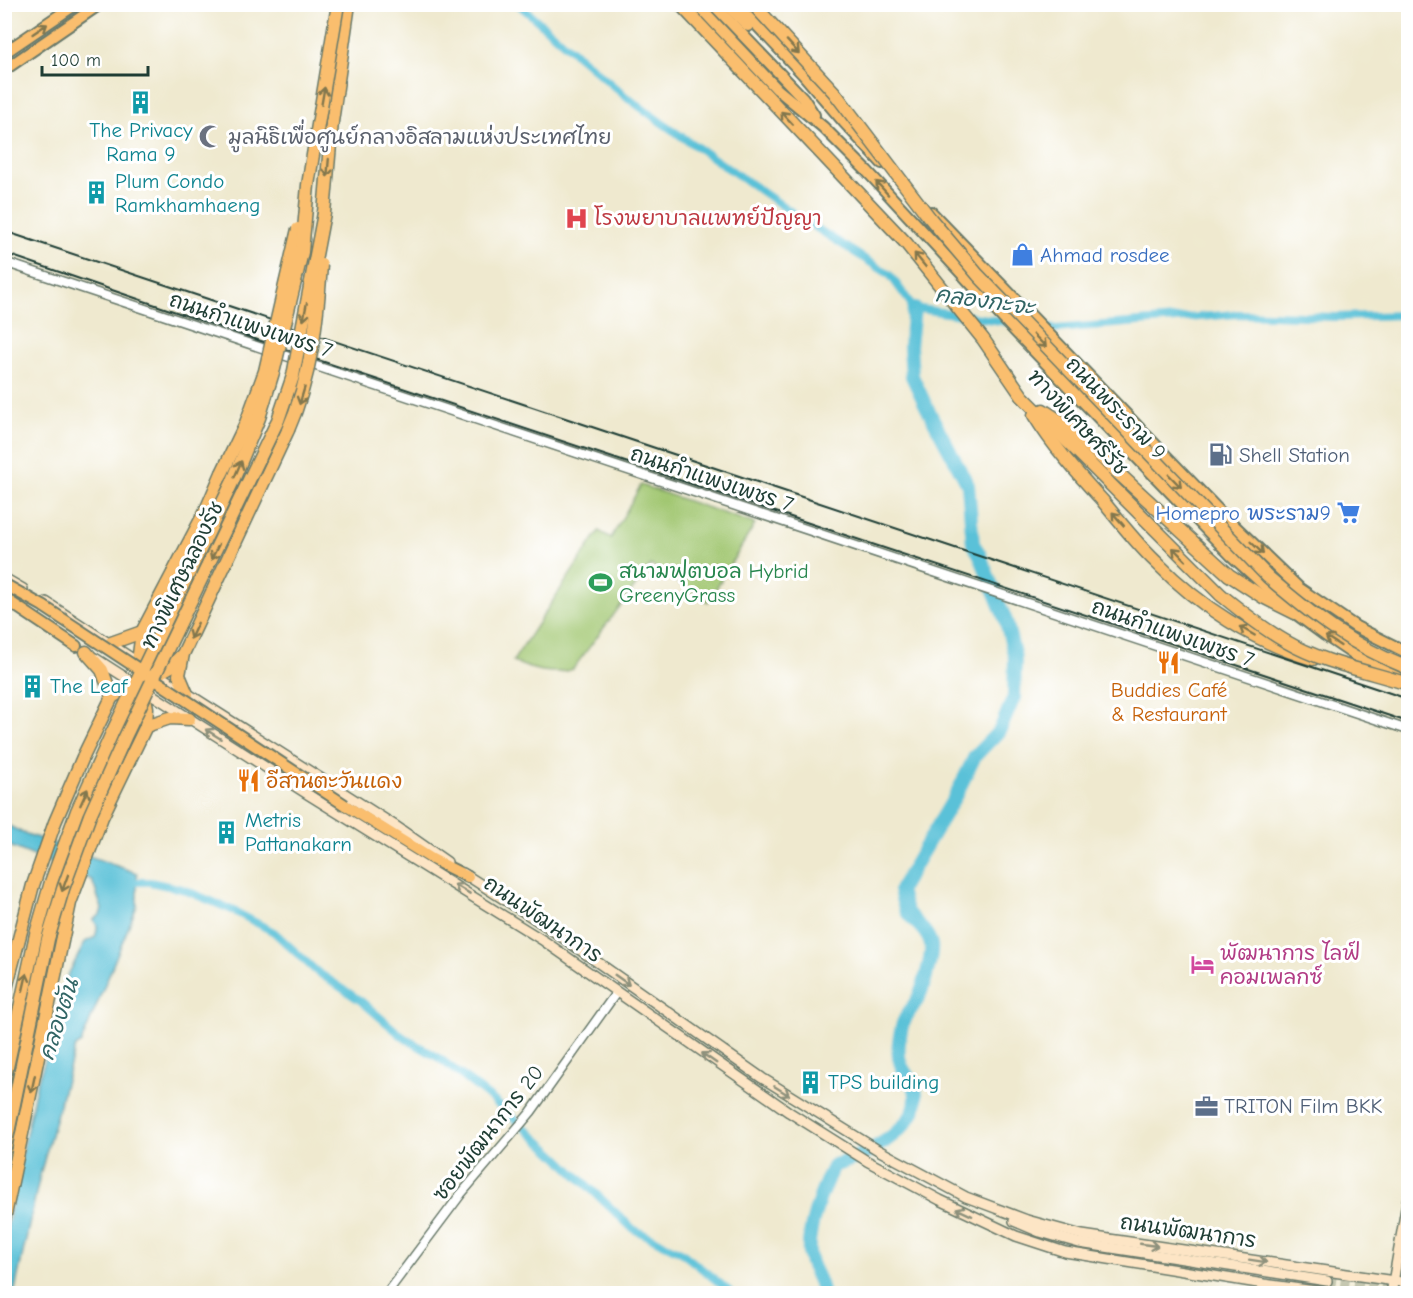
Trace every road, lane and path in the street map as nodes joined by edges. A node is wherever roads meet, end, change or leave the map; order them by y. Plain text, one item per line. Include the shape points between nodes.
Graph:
1 (76, 4) edge
2 (100, 4) edge
3 (338, 4) edge
4 (349, 4) edge
5 (680, 4) edge
6 (697, 4) edge
7 (713, 4) edge
8 (726, 4) edge
9 (737, 4) edge
10 (753, 4) edge
11 (745, 30) junction
12 (4, 53) edge
13 (4, 70) edge
14 (844, 122) junction
15 (823, 127) junction
16 (308, 185) junction
17 (324, 213) junction
18 (4, 262) edge
19 (1022, 396) junction
20 (1128, 416) junction
21 (1111, 431) junction
22 (4, 578) edge
23 (4, 584) edge
24 (4, 598) edge
25 (4, 605) edge
26 (1295, 612) junction
27 (142, 632) junction
28 (111, 643) junction
29 (81, 649) junction
30 (1408, 653) edge
31 (183, 654) junction
32 (138, 662) junction
33 (1408, 668) edge
34 (157, 674) junction
35 (1406, 682) edge
36 (139, 689) junction
37 (187, 694) junction
38 (112, 697) junction
39 (106, 709) junction
40 (189, 719) junction
41 (145, 727) junction
42 (1408, 730) edge
43 (468, 877) junction
44 (616, 993) junction
45 (4, 996) edge
46 (4, 1081) edge
47 (4, 1152) edge
48 (1408, 1197) edge
49 (1407, 1218) edge
50 (4, 1220) edge
51 (1393, 1281) junction
52 (1327, 1282) junction
53 (1408, 1283) edge
54 (386, 1293) edge
55 (1336, 1293) edge
56 (1390, 1293) edge

12 -> 1 main road
2 - 13 main road
16 -> 3 highway, ทางพิเศษฉลองรัช, bridge
4 -> 17 highway, ทางพิเศษฉลองรัช
19 -> 5 highway, ทางพิเศษศรีรัช via 983,339 906,243
6 - 15 main road, ถนนพระราม 9 via 777,89
7 - 11 main road, ถนนพระราม 9
8 - 11 main road, ถนนพระราม 9
9 - 14 main road, ถนนพระราม 9
10 -> 33 highway, ทางพิเศษศรีรัช, bridge via 834,92 978,275 1268,577 1312,615 1354,642
11 - 14 main road, ถนนพระราม 9
11 - 15 main road, ถนนพระราม 9
14 - 20 main road, ถนนพระราม 9
21 -> 15 main road, ถนนพระราม 9
16 - 27 highway, bridge via 265,371 246,423
46 -> 16 highway, ทางพิเศษฉลองรัช, bridge via 36,934 77,811 259,418 302,252
17 -> 31 highway, bridge via 317,320 306,382 288,430
17 -> 47 highway, ทางพิเศษฉลองรัช, bridge via 293,376 278,420 125,737 63,889 48,939
18 - 42 street, ถนนกำแพงเพชร 7
19 - 26 highway via 1066,425 1229,575
35 -> 19 highway, ทางพิเศษศรีรัช, bridge via 1331,661 1287,642 1248,617 1221,595
35 -> 19 highway via 1293,653 1208,607 1155,562 1049,440
20 - 21 main road
20 -> 30 main road, ถนนพระราม 9 via 1300,589 1356,627
21 - 26 main road, ถนนพระราม 9 via 1231,555
22 - 28 main road, ถนนพัฒนาการ
23 - 43 main road, ถนนพัฒนาการ, bridge via 345,805
24 - 29 main road, ถนนพัฒนาการ
25 - 29 main road, ถนนพัฒนาการ
35 -> 26 main road, ถนนพระราม 9 via 1356,656
27 - 28 highway
27 - 32 highway
28 - 32 main road, ถนนพัฒนาการ
29 - 36 main road, ถนนพัฒนาการ
29 - 38 highway via 102,670
31 - 34 highway
31 - 37 highway via 179,675
32 - 34 main road, ถนนพัฒนาการ
32 - 36 main road
34 - 36 main road
34 - 37 main road, ถนนพัฒนาการ
36 - 38 highway
36 - 40 main road, ถนนพัฒนาการ
36 - 41 highway
37 - 43 main road, ถนนพัฒนาการ via 394,825
38 - 39 highway
39 - 41 highway
39 - 45 highway via 55,822 33,885
40 - 41 highway via 170,718
44 -> 40 main road, ถนนพัฒนาการ via 507,917
41 -> 50 highway via 102,817 70,903
43 -> 52 main road, ถนนพัฒนาการ via 549,928 762,1078 878,1150 1026,1227 1079,1243
52 -> 44 main road, ถนนพัฒนาการ via 1073,1254 1038,1245 867,1161 760,1094
44 - 54 street, ซอยพัฒนาการ 20 via 531,1112 461,1194
48 - 49 main road
49 - 51 main road
51 - 52 main road, ถนนพัฒนาการ
51 - 53 main road, ถนนพัฒนาการ
51 - 56 main road
52 - 55 main road, ถนนพัฒนาการ

